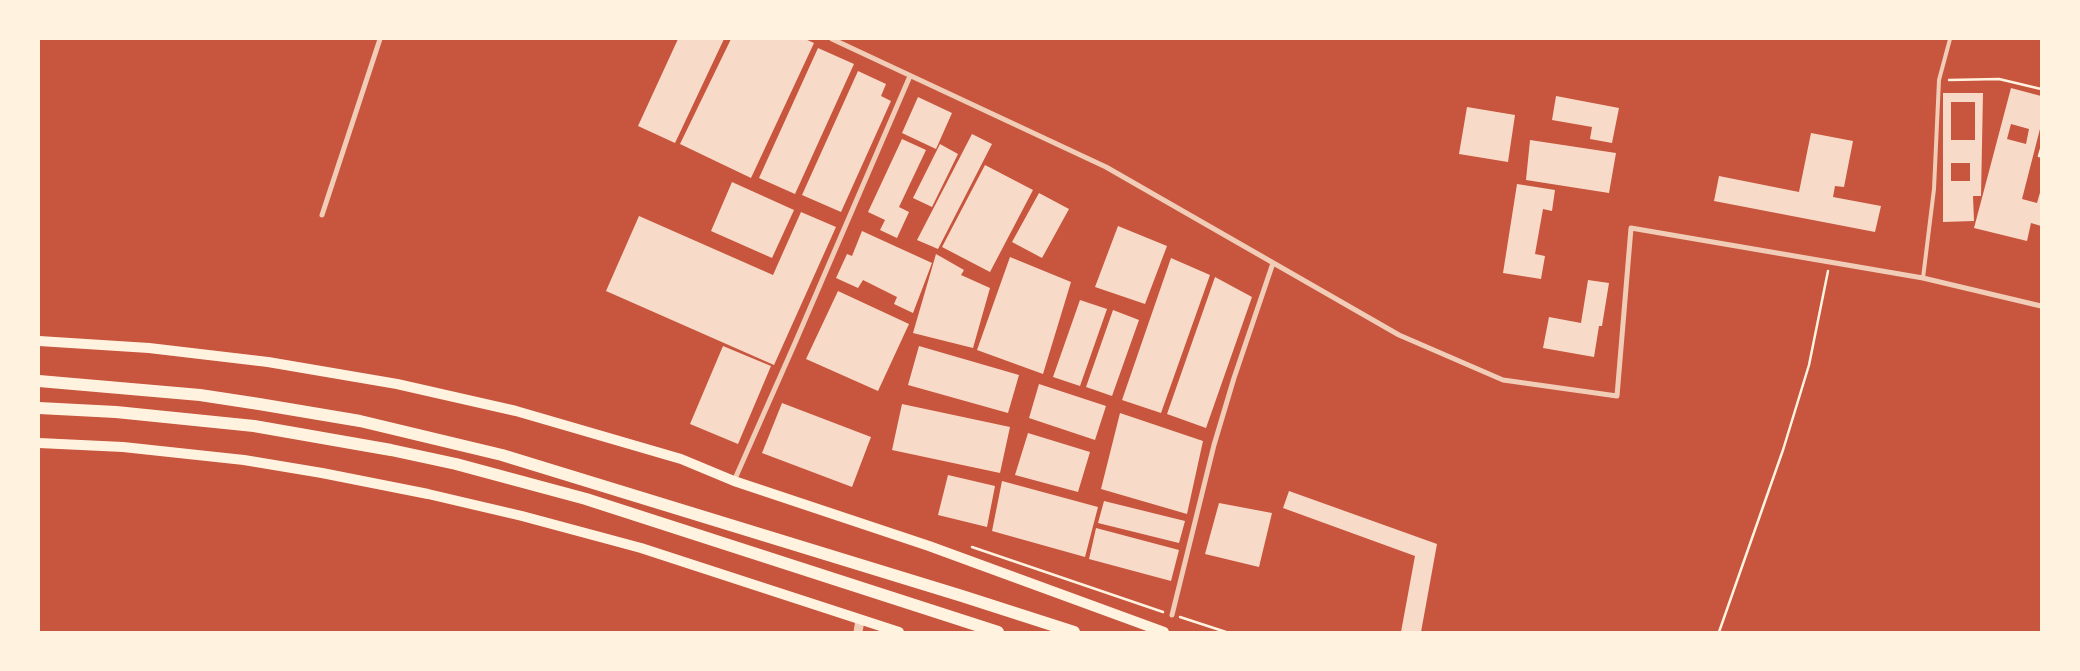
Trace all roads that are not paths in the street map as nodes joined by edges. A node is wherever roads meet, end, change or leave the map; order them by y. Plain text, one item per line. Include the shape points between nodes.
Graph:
1 (380, 39) edge
2 (832, 39) edge
3 (1950, 39) edge
4 (910, 76) junction
5 (322, 215) dead end
6 (1273, 263) junction
7 (1923, 278) junction
8 (2041, 306) edge
9 (39, 342) edge
10 (39, 381) edge
11 (39, 408) edge
12 (39, 443) edge
13 (734, 480) junction
14 (1172, 615) dead end
15 (860, 620) junction
16 (877, 629) edge
17 (858, 632) edge
18 (899, 632) edge
19 (998, 632) edge
20 (1074, 632) edge
21 (1164, 632) edge

1 - 5 street
2 - 4 street
3 - 7 lane via 1939,80 1934,189
4 - 6 street via 1106,167
4 - 13 street
6 - 7 street via 1399,335 1503,380 1617,396 1630,228
6 - 14 street via 1214,445
7 - 8 street
9 - 13 main road via 125,346 229,357 422,389 621,440
10 - 20 highway via 200,395 259,404 360,421 502,455
11 - 19 highway via 254,426 456,464 586,499
12 - 15 main road via 244,460 428,494 641,548
13 - 21 main road via 929,546
15 - 16 main road
15 - 17 street
16 - 18 main road

